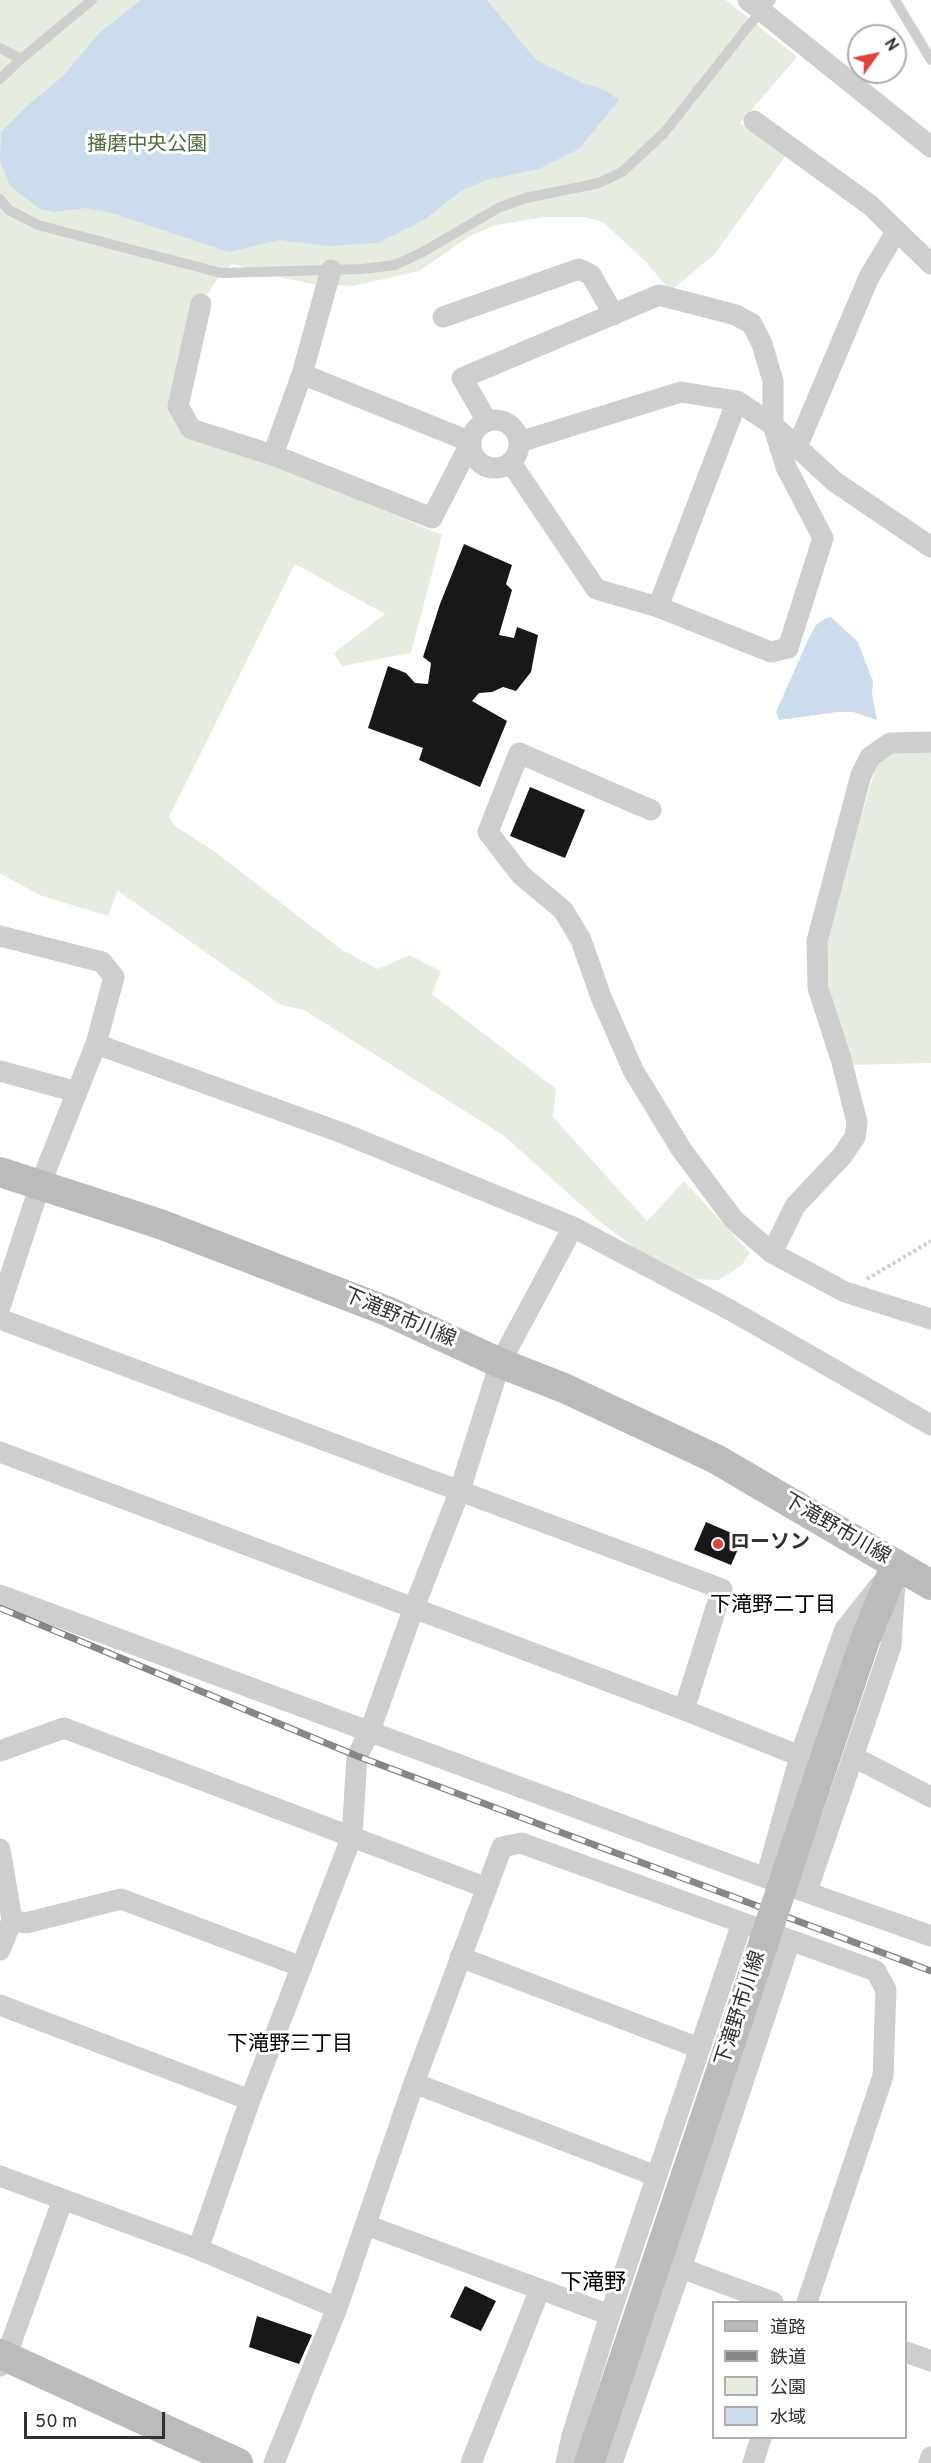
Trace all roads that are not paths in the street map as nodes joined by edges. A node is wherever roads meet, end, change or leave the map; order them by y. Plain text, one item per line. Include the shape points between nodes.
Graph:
1 (92, 0) edge
2 (748, 0) edge
3 (771, 0) edge
4 (895, 0) edge
5 (0, 48) edge
6 (21, 59) junction
7 (931, 60) edge
8 (0, 79) edge
9 (754, 121) dead end
10 (931, 147) edge
11 (0, 199) edge
12 (896, 232) junction
13 (931, 264) edge
14 (330, 270) junction
15 (201, 304) dead end
16 (614, 315) junction
17 (443, 317) dead end
18 (302, 374) junction
19 (737, 401) junction
20 (487, 421) junction
21 (773, 425) junction
22 (471, 442) junction
23 (519, 442) junction
24 (797, 447) junction
25 (273, 455) junction
26 (511, 463) junction
27 (931, 545) edge
28 (658, 607) junction
29 (931, 742) edge
30 (651, 810) dead end
31 (0, 936) edge
32 (96, 1044) junction
33 (0, 1071) edge
34 (77, 1092) junction
35 (0, 1172) edge
36 (40, 1185) junction
37 (573, 1227) junction
38 (772, 1253) junction
39 (7, 1265) edge
40 (0, 1307) edge
41 (0, 1319) edge
42 (931, 1319) edge
43 (500, 1363) junction
44 (931, 1425) edge
45 (0, 1452) edge
46 (460, 1490) junction
47 (896, 1564) junction
48 (931, 1585) edge
49 (0, 1595) edge
50 (413, 1610) junction
51 (684, 1710) junction
52 (370, 1731) junction
53 (0, 1751) edge
54 (800, 1756) junction
55 (854, 1757) junction
56 (931, 1797) edge
57 (352, 1836) junction
58 (0, 1849) edge
59 (766, 1878) junction
60 (486, 1888) junction
61 (807, 1892) junction
62 (12, 1920) junction
63 (742, 1923) junction
64 (931, 1936) edge
65 (790, 1941) junction
66 (0, 1950) edge
67 (460, 1957) junction
68 (302, 1967) junction
69 (0, 2005) edge
70 (699, 2048) junction
71 (414, 2084) junction
72 (250, 2100) junction
73 (0, 2176) edge
74 (656, 2176) junction
75 (63, 2199) junction
76 (366, 2225) junction
77 (198, 2249) junction
78 (681, 2268) junction
79 (540, 2289) junction
80 (770, 2301) edge
81 (807, 2301) edge
82 (337, 2308) junction
83 (610, 2315) junction
84 (907, 2352) edge
85 (2, 2359) edge
86 (931, 2361) edge
87 (761, 2439) edge
88 (931, 2457) edge
89 (238, 2463) edge
90 (274, 2463) edge
91 (471, 2463) edge
92 (566, 2463) edge
93 (589, 2463) edge
94 (612, 2463) edge
95 (753, 2463) edge
96 (929, 2463) edge

1 - 6 lane
2 - 10 street
3 - 14 lane, bridge via 664,133 622,172 599,183 498,208 395,265
4 - 7 lane
5 - 6 lane
6 - 8 lane
9 - 12 street via 870,205
11 - 14 lane via 9,210 38,225 221,273
12 - 13 street
12 - 24 street via 869,277
14 - 18 street
15 - 25 street via 178,405 191,429
16 - 17 street via 591,275 579,269
16 - 20 street via 462,378
16 - 21 street via 659,295 736,315 752,324 773,381
18 - 22 street
18 - 25 street
19 - 21 street
19 - 23 street via 681,392
19 - 28 street
20 - 22 street via 476,429
20 - 23 street via 507,423 516,431
21 - 24 street
21 - 28 street via 786,467 823,538 788,648 771,652
22 - 25 street via 432,518
22 - 26 street via 476,460 484,466
23 - 26 street
24 - 27 street via 835,482
26 - 28 street via 596,589
29 - 38 street via 890,743 870,757 861,775 817,941 818,988 857,1122 855,1137 795,1206
30 - 38 street via 519,753 488,832 521,875 563,910 581,940 633,1070 675,1139 734,1220
31 - 32 street via 102,962 114,977
32 - 34 street
32 - 37 street via 345,1134
33 - 34 street
34 - 36 street
35 - 36 main road, 下滝野市川線
36 - 39 street
36 - 43 main road, 下滝野市川線 via 160,1224 344,1294
37 - 43 street
37 - 44 street via 732,1311
38 - 42 street via 845,1292
39 - 40 street
41 - 46 street
43 - 46 street
43 - 47 main road, 下滝野市川線 via 564,1388 716,1459
45 - 50 street
46 - 50 street
46 - 51 street via 722,1589
47 - 48 main road
47 - 54 street via 845,1629
47 - 55 street via 891,1646
47 - 93 main road, 下滝野市川線, bridge via 865,1640
49 - 52 street
50 - 51 street
50 - 52 street
51 - 54 street
52 - 57 street via 357,1756
52 - 59 street
53 - 57 street via 64,1728
54 - 59 street
55 - 56 street
55 - 61 street
57 - 60 street
57 - 68 street
58 - 62 street
59 - 61 street
60 - 63 street via 502,1847 521,1843
60 - 67 street
61 - 64 street
62 - 66 street
62 - 68 street via 26,1923 122,1899
63 - 65 street
63 - 70 street
65 - 78 street
65 - 81 street via 876,1971 886,1990 883,2076
67 - 70 street
67 - 71 street
68 - 72 street
69 - 72 street
70 - 74 street
71 - 74 street
71 - 76 street
72 - 77 street
73 - 75 street
74 - 83 street
75 - 77 street
75 - 85 street
76 - 79 street
76 - 82 street
77 - 82 street
78 - 80 street
78 - 94 street
79 - 83 street
79 - 91 street
82 - 90 street
83 - 92 street
84 - 86 street
85 - 89 main road
87 - 95 street
88 - 96 street

